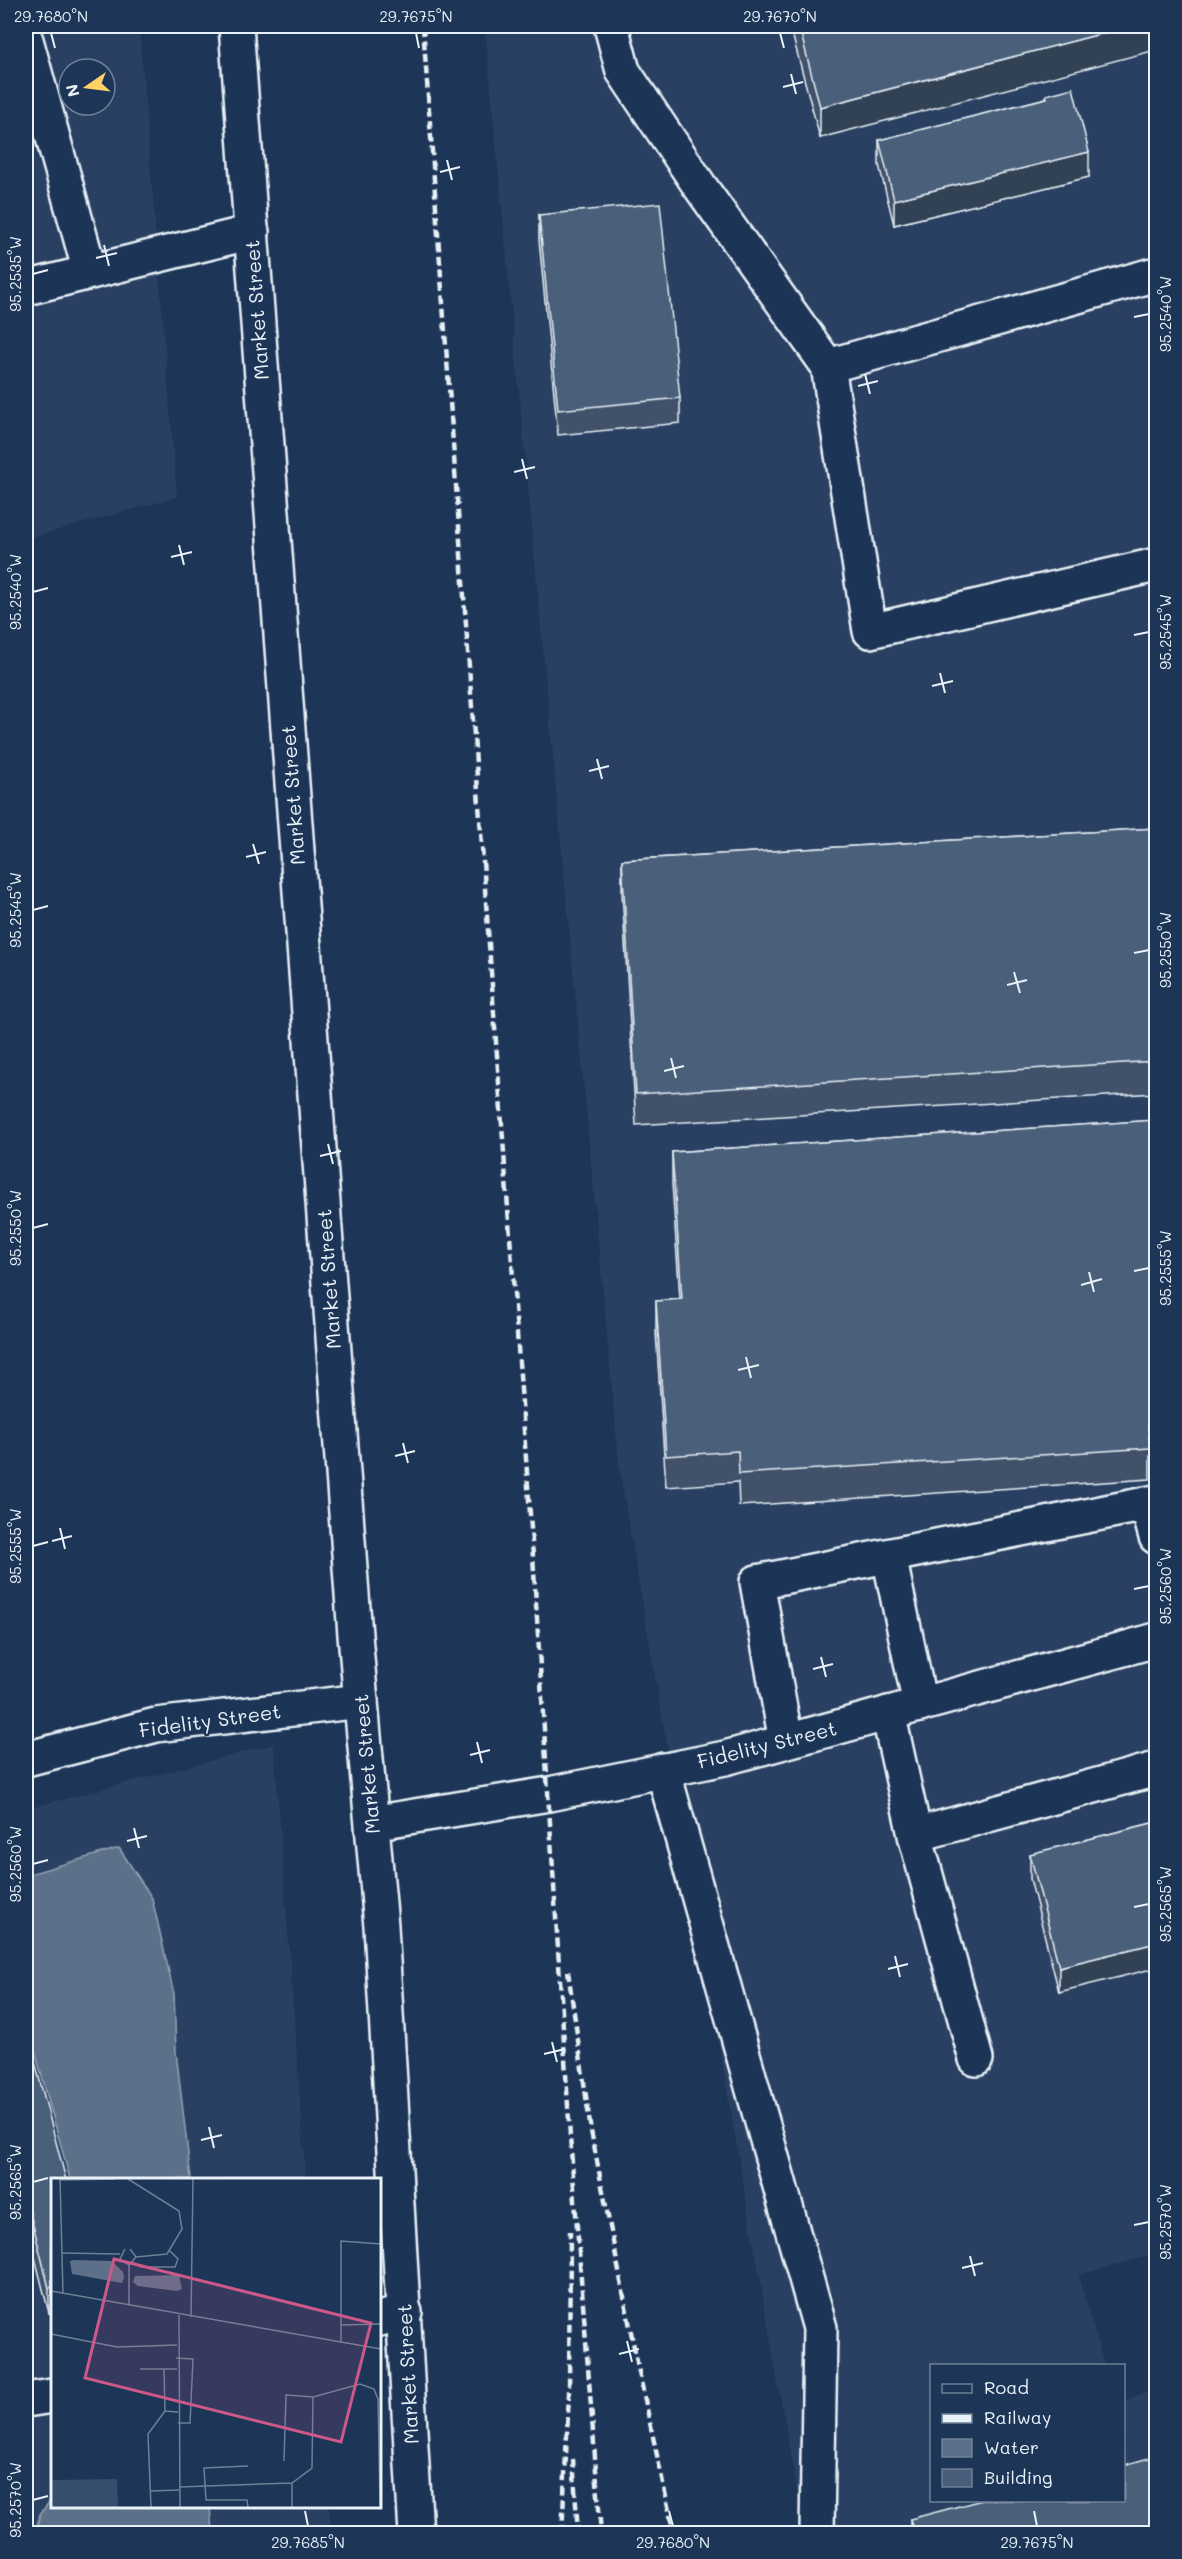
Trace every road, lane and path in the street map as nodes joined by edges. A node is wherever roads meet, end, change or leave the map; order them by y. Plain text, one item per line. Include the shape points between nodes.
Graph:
1 (236, 26) edge
2 (611, 26) edge
3 (26, 40) edge
4 (252, 232) junction
5 (90, 272) junction
6 (1156, 274) edge
7 (26, 288) edge
8 (828, 366) junction
9 (1156, 565) edge
10 (1152, 1503) edge
11 (1156, 1537) edge
12 (890, 1556) junction
13 (1156, 1640) edge
14 (361, 1701) junction
15 (920, 1704) junction
16 (888, 1713) junction
17 (786, 1741) junction
18 (26, 1759) edge
19 (1156, 1769) edge
20 (663, 1770) junction
21 (372, 1823) junction
22 (915, 1835) junction
23 (976, 2059) dead end
24 (392, 2316) edge
25 (51, 2396) edge
26 (26, 2400) edge
27 (416, 2534) edge
28 (817, 2534) edge

1 - 4 main road, Market Street
2 - 8 main road via 623,71
3 - 5 main road
4 - 5 main road
4 - 14 main road, Market Street
5 - 7 main road
6 - 8 main road
8 - 9 main road via 870,631
10 - 11 main road
10 - 12 main road
12 - 15 main road
12 - 17 main road via 757,1582
13 - 15 main road, Fidelity Street
14 - 18 main road, Fidelity Street via 156,1725
14 - 21 main road, Market Street
15 - 16 main road, Fidelity Street
16 - 17 main road, Fidelity Street
16 - 22 main road
17 - 20 main road, Fidelity Street
19 - 22 main road
20 - 21 main road, Fidelity Street via 549,1794
20 - 28 main road via 820,2328
21 - 24 main road, Market Street via 381,1926
22 - 23 main road
24 - 27 main road, Market Street
25 - 26 main road

